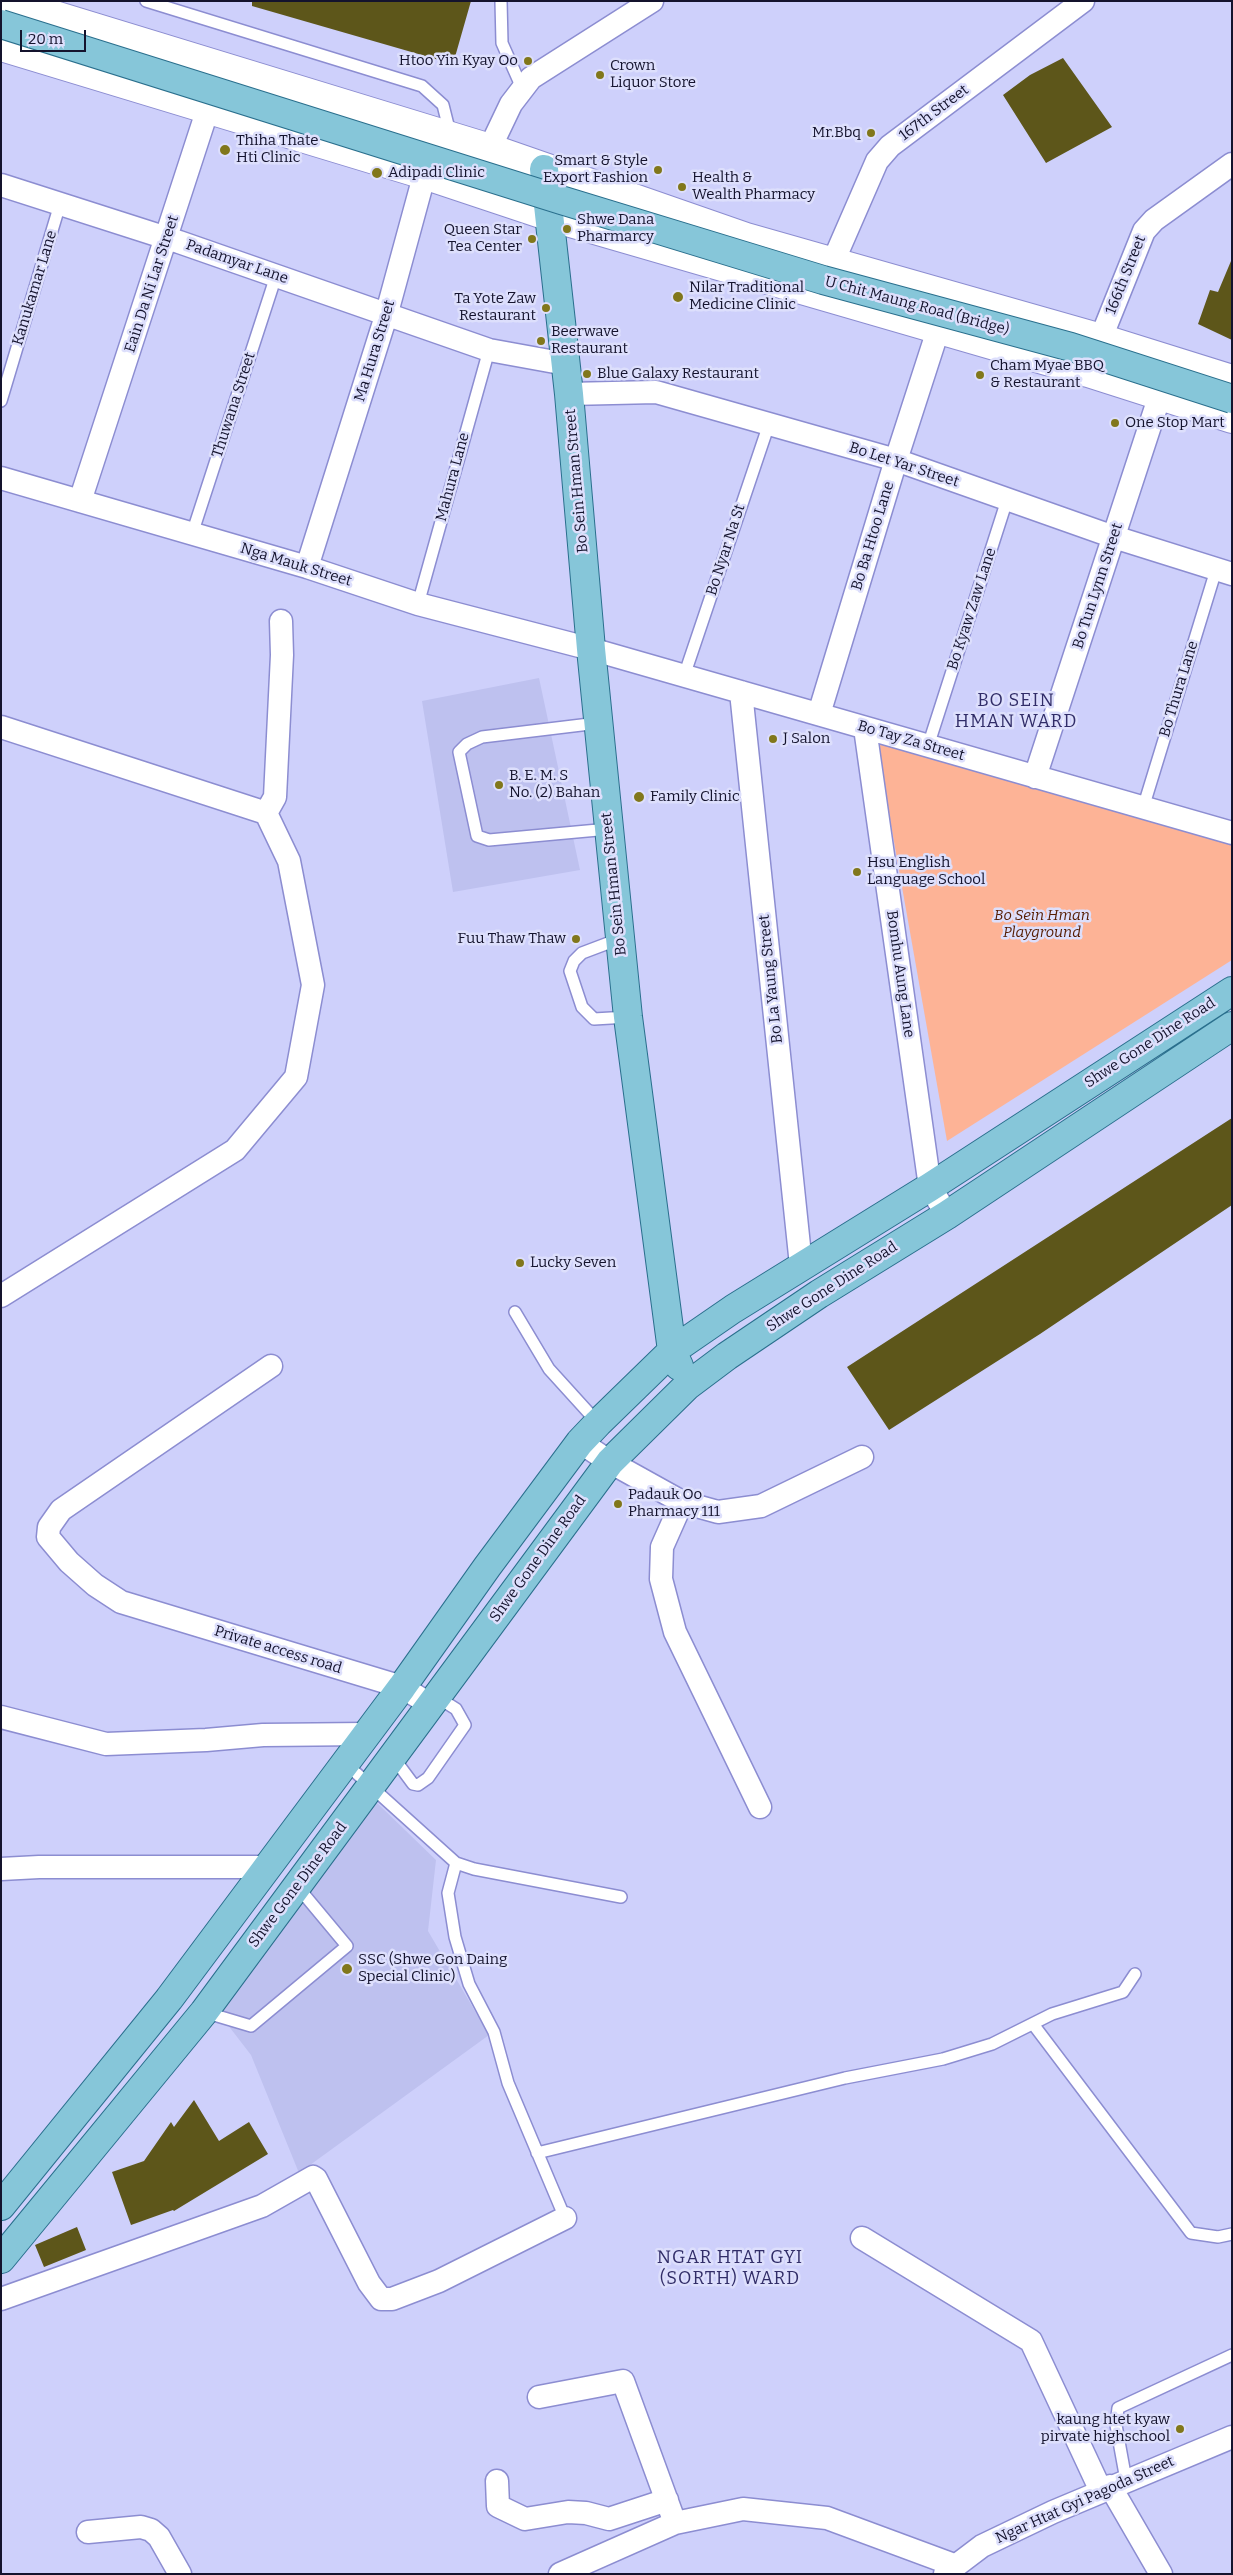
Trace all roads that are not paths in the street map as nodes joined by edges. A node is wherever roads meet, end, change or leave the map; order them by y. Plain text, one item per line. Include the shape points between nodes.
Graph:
1 (8, 1) edge
2 (146, 1) edge
3 (501, 1) edge
4 (652, 1) edge
5 (1083, 1) edge
6 (1, 24) edge
7 (1, 47) edge
8 (222, 67) junction
9 (522, 88) junction
10 (207, 109) junction
11 (363, 110) junction
12 (442, 134) junction
13 (490, 148) junction
14 (350, 152) junction
15 (1232, 164) edge
16 (544, 169) junction
17 (424, 175) junction
18 (1, 185) edge
19 (475, 192) junction
20 (60, 204) junction
21 (550, 217) junction
22 (746, 237) junction
23 (167, 238) junction
24 (833, 262) junction
25 (735, 270) junction
26 (276, 276) junction
27 (821, 296) junction
28 (386, 316) junction
29 (1055, 327) junction
30 (938, 330) junction
31 (1100, 338) junction
32 (489, 350) junction
33 (1045, 360) junction
34 (566, 364) junction
35 (1232, 379) edge
36 (569, 394) junction
37 (1160, 395) junction
38 (1232, 399) edge
39 (1, 401) edge
40 (1232, 419) edge
41 (769, 424) junction
42 (896, 460) junction
43 (1, 478) edge
44 (1008, 500) junction
45 (80, 501) junction
46 (192, 534) junction
47 (1114, 538) junction
48 (307, 567) junction
49 (1224, 572) edge
50 (418, 604) junction
51 (281, 621) dead end
52 (591, 650) junction
53 (684, 676) junction
54 (741, 692) junction
55 (819, 714) junction
56 (598, 723) junction
57 (1, 727) edge
58 (865, 728) junction
59 (928, 746) junction
60 (1035, 777) junction
61 (1143, 808) junction
62 (266, 813) junction
63 (609, 829) junction
64 (1232, 833) edge
65 (620, 938) junction
66 (1232, 991) edge
67 (628, 1017) junction
68 (1232, 1026) edge
69 (930, 1187) junction
70 (947, 1215) junction
71 (801, 1266) junction
72 (1, 1296) edge
73 (515, 1312) dead end
74 (672, 1351) junction
75 (271, 1366) dead end
76 (687, 1386) junction
77 (589, 1432) junction
78 (862, 1457) dead end
79 (610, 1462) junction
80 (682, 1502) junction
81 (402, 1687) junction
82 (434, 1701) junction
83 (1, 1718) edge
84 (367, 1734) junction
85 (395, 1754) junction
86 (345, 1763) junction
87 (371, 1787) junction
88 (760, 1807) dead end
89 (456, 1863) junction
90 (267, 1867) junction
91 (1, 1869) edge
92 (297, 1886) junction
93 (620, 1897) dead end
94 (1134, 1974) dead end
95 (204, 2012) junction
96 (1033, 2024) junction
97 (538, 2153) junction
98 (1, 2206) edge
99 (565, 2218) joint
100 (1232, 2234) edge
101 (862, 2238) dead end
102 (1, 2259) edge
103 (1, 2299) edge
104 (1232, 2355) edge
105 (539, 2397) dead end
106 (1232, 2436) edge
107 (497, 2481) dead end
108 (1112, 2486) junction
109 (667, 2500) junction
110 (676, 2523) junction
111 (88, 2532) dead end
112 (949, 2569) edge
113 (180, 2574) edge
114 (560, 2574) edge
115 (1161, 2574) edge

1 - 8 main road
2 - 12 lane via 422,86 444,106 448,125
3 - 9 lane via 502,43
4 - 9 street via 531,78
5 - 24 street, 167th Street via 890,146 877,161
6 - 38 main road, U Chit Maung Road (Bridge), bridge via 571,203 832,282 1071,347
7 - 10 main road
8 - 10 street, Eain Da Ni Lar Street
8 - 11 main road
9 - 13 street
10 - 14 main road
10 - 23 street, Eain Da Ni Lar Street
11 - 12 main road
11 - 14 main road
12 - 13 main road
12 - 17 street, Ma Hura Street
13 - 16 main road
13 - 19 street
14 - 17 main road
15 - 31 street, 166th Street via 1154,220 1144,231
16 - 21 main road, Bo Sein Hman Street
16 - 22 main road
17 - 19 main road
17 - 28 street, Ma Hura Street
18 - 20 street, Padamyar Lane
19 - 21 main road
20 - 23 street, Padamyar Lane
20 - 39 lane, Kanukamar Lane
21 - 25 main road
21 - 34 main road, Bo Sein Hman Street
22 - 24 main road
22 - 25 main road
23 - 26 street, Padamyar Lane
23 - 45 street, Eain Da Ni Lar Street
24 - 27 lane
24 - 29 main road
25 - 27 main road
26 - 28 street, Padamyar Lane
26 - 46 lane, Thuwana Street
27 - 30 main road
28 - 32 street, Padamyar Lane
28 - 48 street, Ma Hura Street
29 - 31 main road
29 - 33 main road
30 - 33 main road
30 - 42 street, Bo Ba Htoo Lane
31 - 35 main road
32 - 34 street, Padamyar Lane
32 - 50 lane, Mahura Lane
33 - 37 main road
34 - 36 main road, Bo Sein Hman Street
36 - 41 street, Bo Let Yar Street via 656,392
36 - 52 main road, Bo Sein Hman Street
37 - 40 main road
37 - 47 street, Bo Tun Lynn Street
41 - 42 street, Bo Let Yar Street
41 - 53 lane, Bo Nyar Na St
42 - 44 street, Bo Let Yar Street
42 - 55 street, Bo Ba Htoo Lane
43 - 45 street, Nga Mauk Street
44 - 47 street, Bo Let Yar Street
44 - 59 lane, Bo Kyaw Zaw Lane
45 - 46 street, Nga Mauk Street
46 - 48 street, Nga Mauk Street
47 - 49 street, Bo Let Yar Street
47 - 60 street, Bo Tun Lynn Street
48 - 50 street, Nga Mauk Street
49 - 61 lane, Bo Thura Lane
50 - 52 street, Nga Mauk Street
51 - 62 street via 275,797
52 - 53 street, Bo Tay Za Street
52 - 56 main road, Bo Sein Hman Street
53 - 54 street, Bo Tay Za Street
54 - 55 street, Bo Tay Za Street
54 - 71 street, Bo La Yaung Street
55 - 58 street, Bo Tay Za Street
56 - 63 main road, Bo Sein Hman Street
56 - 63 lane via 482,737 467,744 460,752 476,836 489,840
57 - 62 street
58 - 59 street, Bo Tay Za Street
58 - 69 street, Bomhu Aung Lane
59 - 60 street, Bo Tay Za Street
60 - 61 street, Bo Tay Za Street
61 - 64 street, Bo Tay Za Street
62 - 72 street via 289,861 313,985 296,1077 235,1150
63 - 65 main road, Bo Sein Hman Street
65 - 67 main road, Bo Sein Hman Street
65 - 67 lane via 582,953 570,971 582,1007 594,1019
66 - 69 main road, Shwe Gone Dine Road
67 - 74 main road, Bo Sein Hman Street
68 - 70 main road, Shwe Gone Dine Road
69 - 70 street, Bomhu Aung Lane
69 - 71 main road, Shwe Gone Dine Road
70 - 76 main road, Shwe Gone Dine Road via 819,1294
71 - 74 main road, Shwe Gone Dine Road
73 - 77 lane
74 - 76 main road, Bo Sein Hman Street
74 - 77 main road, Shwe Gone Dine Road
75 - 81 street, Private access road via 61,1510 49,1527 48,1537 69,1562 121,1602
76 - 79 main road, Shwe Gone Dine Road
77 - 79 street
77 - 81 main road, Shwe Gone Dine Road
78 - 80 street via 761,1506 718,1512
79 - 80 street
79 - 82 main road, Shwe Gone Dine Road
80 - 88 street via 662,1547 661,1579 675,1632
81 - 82 street, Private access road
81 - 84 main road, Shwe Gone Dine Road
82 - 85 main road, Shwe Gone Dine Road
82 - 85 lane via 456,1709 465,1725 428,1778 418,1785 413,1784
83 - 84 street via 106,1744 263,1735
84 - 85 main road
84 - 86 main road, Shwe Gone Dine Road
85 - 87 main road, Shwe Gone Dine Road
86 - 87 lane
86 - 90 main road, Shwe Gone Dine Road
87 - 89 lane
87 - 92 main road, Shwe Gone Dine Road
89 - 93 lane
89 - 97 lane via 448,1893 455,1937 469,1984 494,2032 508,2083
90 - 91 street
90 - 98 main road, Shwe Gone Dine Road via 169,1999
92 - 95 main road, Shwe Gone Dine Road
92 - 95 lane via 347,1946 251,2026
94 - 96 lane via 1123,1992 1052,2014
95 - 102 main road, Shwe Gone Dine Road
96 - 97 lane via 992,2044 943,2059 845,2078
96 - 100 lane via 1191,2233 1218,2237
97 - 99 lane
99 - 103 street via 438,2281 392,2300 381,2299 369,2283 313,2177 262,2206
101 - 108 street via 1031,2341
104 - 108 lane via 1118,2408
105 - 109 street via 623,2381
106 - 108 street, Ngar Htat Gyi Pagoda Street
107 - 109 street via 498,2506 525,2519 568,2512 586,2513 608,2520
108 - 112 street, Ngar Htat Gyi Pagoda Street via 982,2546
108 - 115 street
109 - 110 street
110 - 112 street via 743,2509 827,2518
110 - 114 street
111 - 113 street via 141,2527 151,2530 159,2537

